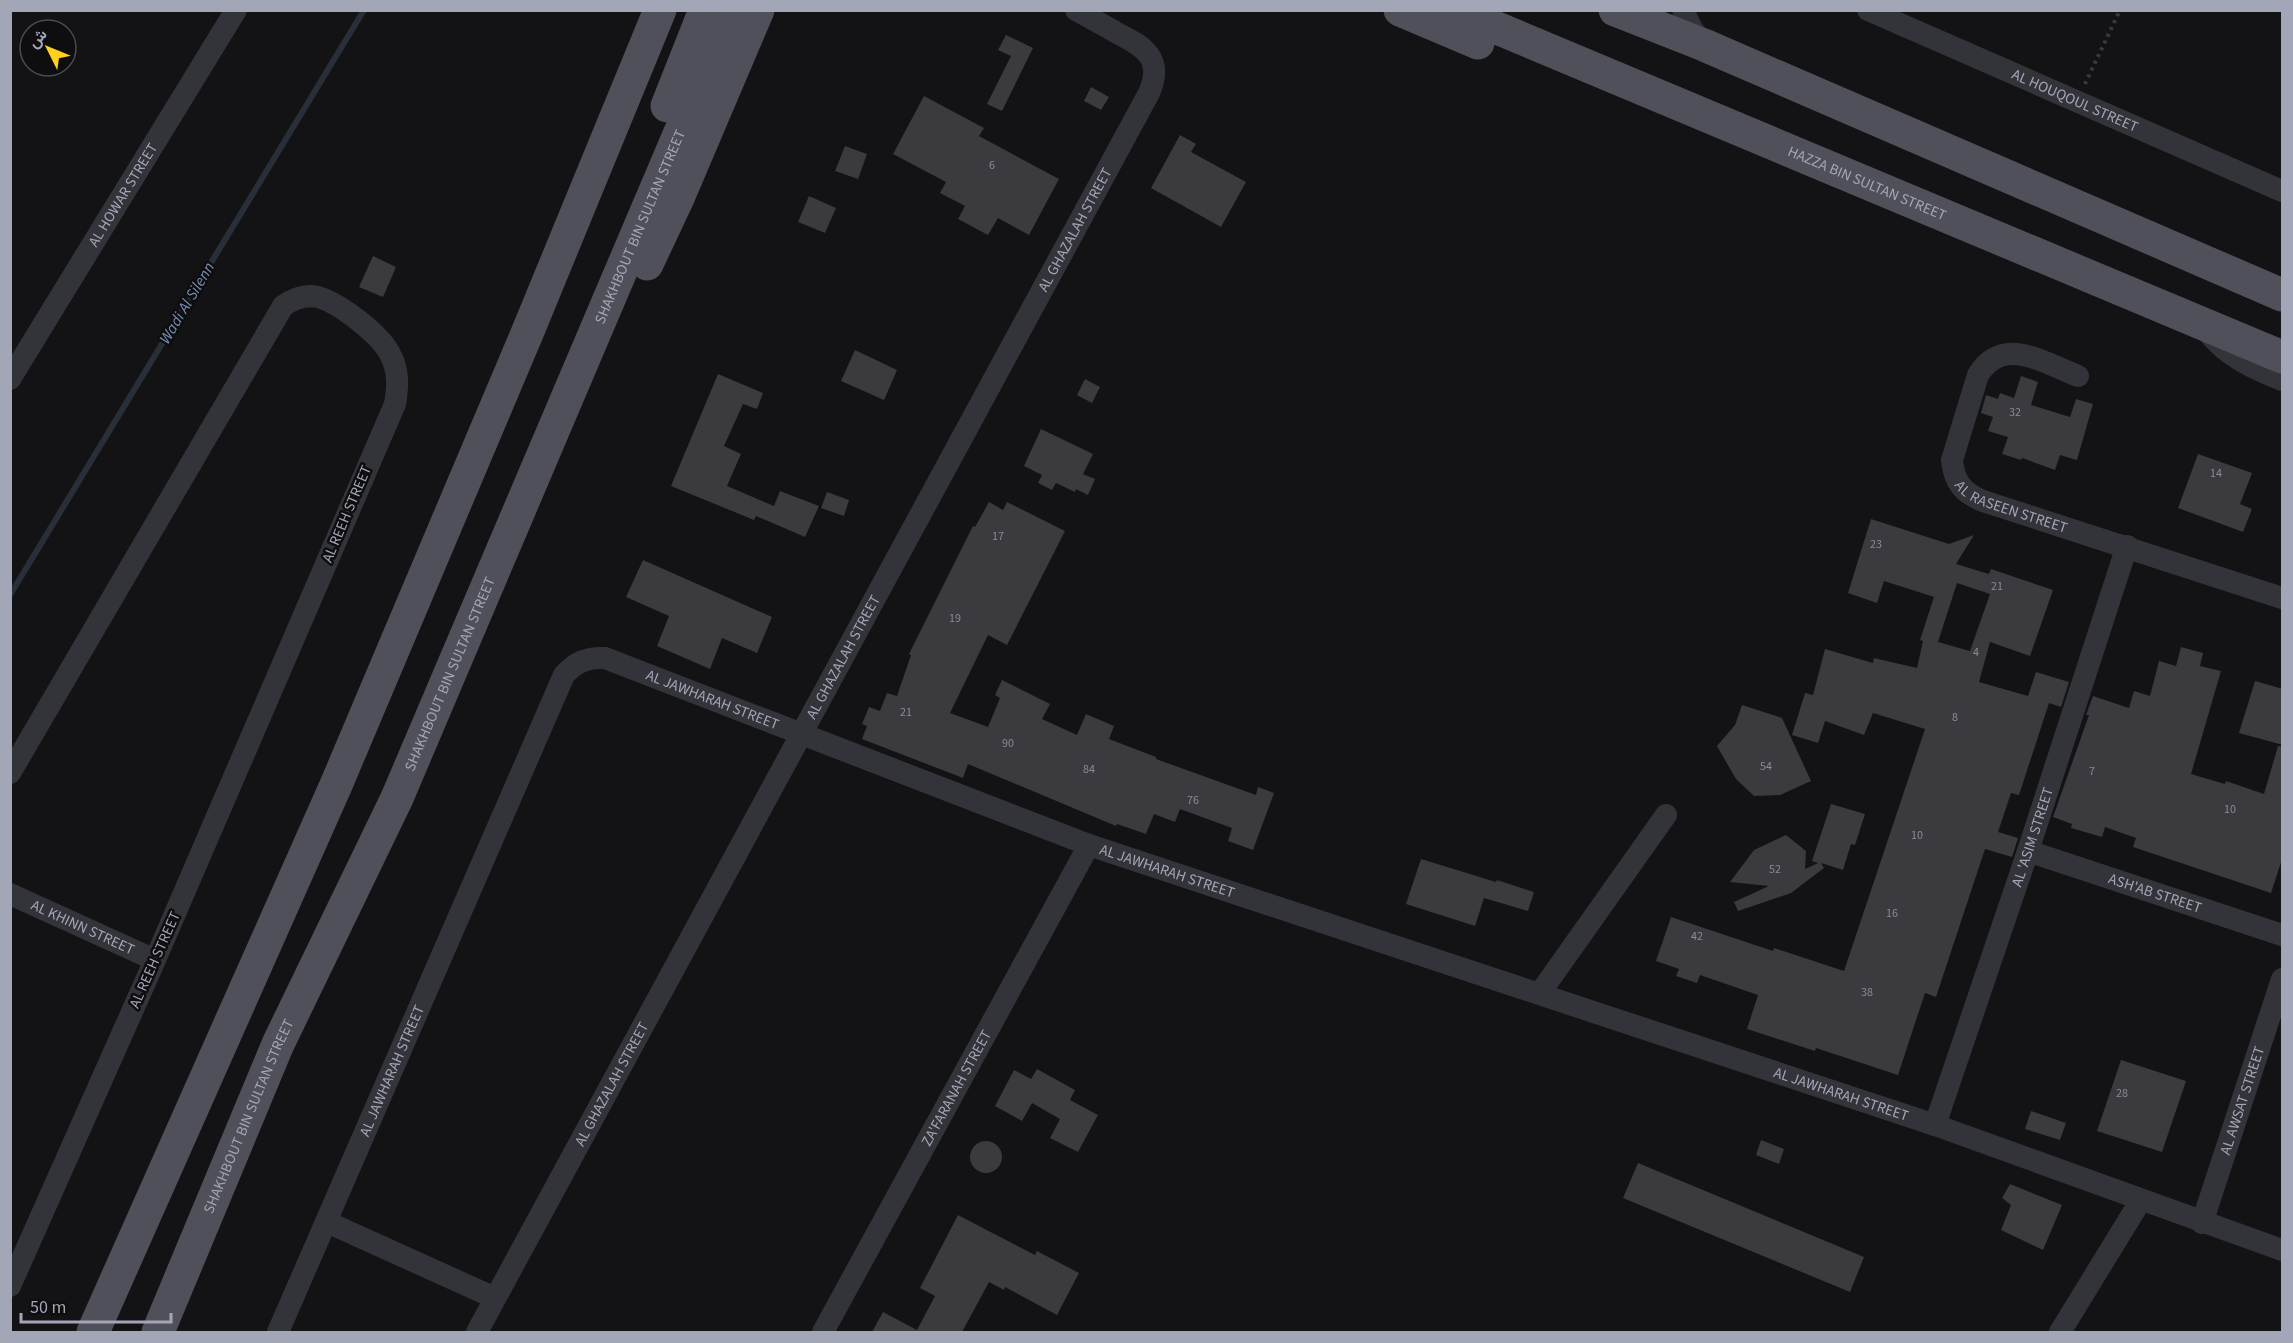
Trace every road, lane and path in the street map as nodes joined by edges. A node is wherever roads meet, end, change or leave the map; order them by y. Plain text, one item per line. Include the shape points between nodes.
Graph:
1 (236, 10) edge
2 (660, 10) edge
3 (705, 10) edge
4 (732, 10) edge
5 (758, 10) edge
6 (1076, 10) edge
7 (1400, 10) edge
8 (1454, 10) edge
9 (1683, 10) edge
10 (1868, 10) edge
11 (2120, 10) edge
12 (1629, 13) edge
13 (1704, 45) junction
14 (2077, 101) junction
15 (1733, 126) junction
16 (2283, 190) edge
17 (618, 280) junction
18 (2283, 295) edge
19 (2199, 321) junction
20 (599, 326) junction
21 (2283, 357) edge
22 (2078, 376) dead end
23 (10, 379) edge
24 (2283, 380) edge
25 (2127, 546) junction
26 (2283, 598) edge
27 (801, 734) junction
28 (10, 773) edge
29 (1666, 815) dead end
30 (1089, 845) junction
31 (2028, 851) junction
32 (10, 894) edge
33 (2283, 935) edge
34 (155, 960) junction
35 (2283, 979) edge
36 (1540, 993) junction
37 (1935, 1125) junction
38 (2141, 1200) junction
39 (327, 1222) junction
40 (2202, 1222) junction
41 (2283, 1250) edge
42 (10, 1286) edge
43 (495, 1298) junction
44 (93, 1332) edge
45 (158, 1332) edge
46 (278, 1332) edge
47 (477, 1332) edge
48 (823, 1332) edge
49 (2060, 1332) edge

1 - 23 street, AL HOWAR STREET
2 - 44 main road via 336,784
3 - 17 main road via 653,141 628,223
4 - 17 main road, SHAKHBOUT BIN SULTAN STREET
5 - 20 main road via 639,281 621,307
6 - 27 street, AL GHAZALAH STREET via 1143,47 1153,64 1153,84
7 - 15 main road via 1662,118 1697,125
8 - 15 main road, HAZZA BIN SULTAN STREET
9 - 13 street
10 - 14 street, AL HOUQOUL STREET
11 - 14 path
12 - 13 main road
13 - 18 main road
14 - 16 street, AL HOUQOUL STREET
15 - 19 main road, HAZZA BIN SULTAN STREET
17 - 20 main road, SHAKHBOUT BIN SULTAN STREET
19 - 21 main road, HAZZA BIN SULTAN STREET
19 - 24 street via 2243,363
20 - 45 main road, SHAKHBOUT BIN SULTAN STREET via 397,798 278,1044
22 - 25 street, AL RASEEN STREET via 2019,353 2000,355 1984,365 1955,447 1953,474 1959,487 1970,496
25 - 26 street, AL RASEEN STREET
25 - 31 street, AL 'ASIM STREET
27 - 30 street, AL JAWHARAH STREET
27 - 39 street, AL JAWHARAH STREET via 604,658 593,657 572,666 564,675
27 - 43 street, AL GHAZALAH STREET
28 - 34 street, AL REEH STREET via 283,306 293,299 317,297 372,330 383,341 394,363 398,388 395,404
29 - 36 street
30 - 36 street, AL JAWHARAH STREET
30 - 48 street, ZA'FARANAH STREET
31 - 33 street, ASH'AB STREET
31 - 37 street, AL 'ASIM STREET
32 - 34 street, AL KHINN STREET
34 - 42 street, AL REEH STREET
35 - 40 street, AL AWSAT STREET
36 - 37 street, AL JAWHARAH STREET
37 - 38 street, AL JAWHARAH STREET
38 - 40 street, AL JAWHARAH STREET
38 - 49 street
39 - 43 street
39 - 46 street, AL JAWHARAH STREET
40 - 41 street, AL JAWHARAH STREET
43 - 47 street, AL GHAZALAH STREET

